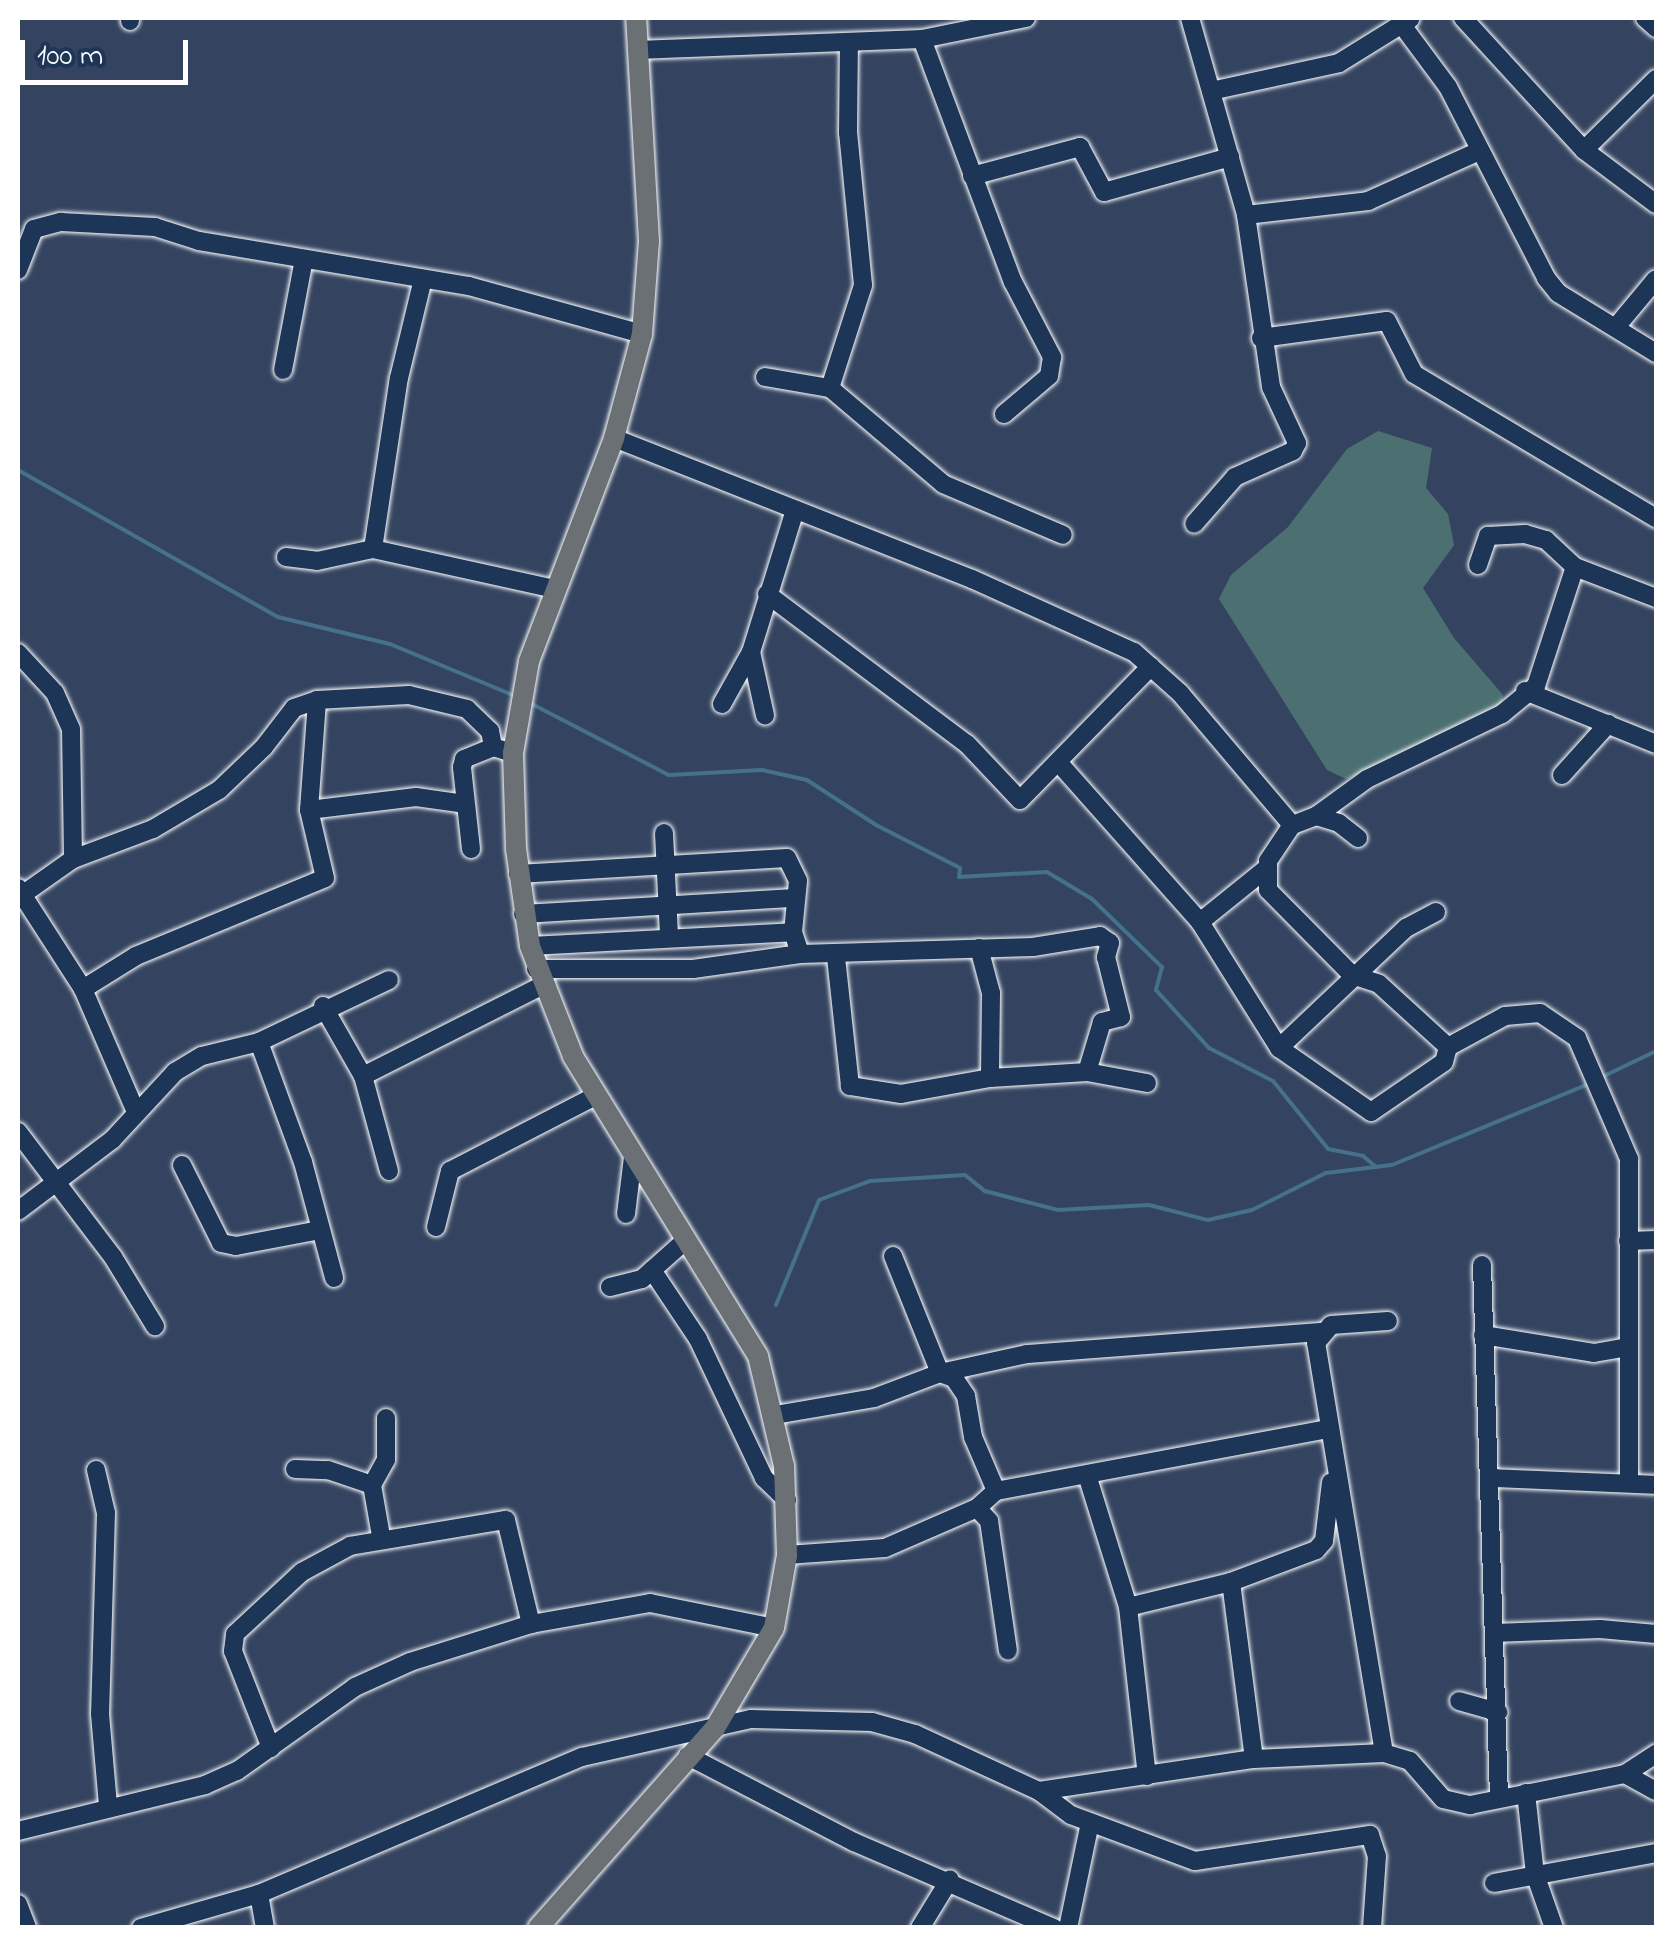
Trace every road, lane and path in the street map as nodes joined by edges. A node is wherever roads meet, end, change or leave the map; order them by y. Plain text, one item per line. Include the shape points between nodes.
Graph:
1 (636, 18) edge
2 (1026, 18) edge
3 (1190, 18) edge
4 (1464, 18) edge
5 (1645, 18) edge
6 (1407, 21) edge
7 (1656, 28) edge
8 (922, 38) junction
9 (850, 44) junction
10 (637, 50) junction
11 (1656, 79) edge
12 (1211, 91) junction
13 (1584, 150) junction
14 (1480, 151) junction
15 (1230, 157) junction
16 (972, 176) junction
17 (1656, 204) edge
18 (1246, 215) junction
19 (304, 259) junction
20 (18, 270) edge
21 (423, 278) junction
22 (1656, 279) edge
23 (1616, 327) junction
24 (642, 334) junction
25 (1262, 338) junction
26 (1656, 353) edge
27 (283, 370) dead end
28 (766, 377) dead end
29 (830, 388) junction
30 (1004, 414) dead end
31 (614, 438) junction
32 (795, 510) junction
33 (1656, 518) edge
34 (1194, 524) dead end
35 (1063, 535) dead end
36 (372, 549) junction
37 (286, 557) dead end
38 (1478, 566) dead end
39 (1575, 567) junction
40 (1656, 575) edge
41 (555, 589) junction
42 (767, 594) junction
43 (1652, 597) edge
44 (751, 652) junction
45 (18, 653) edge
46 (1152, 666) junction
47 (1525, 691) junction
48 (316, 700) junction
49 (722, 704) dead end
50 (765, 714) dead end
51 (1608, 724) junction
52 (1656, 744) edge
53 (503, 750) junction
54 (1058, 762) junction
55 (1562, 775) dead end
56 (465, 804) junction
57 (309, 810) junction
58 (1316, 816) junction
59 (1292, 825) junction
60 (664, 833) dead end
61 (1358, 838) dead end
62 (471, 849) dead end
63 (74, 859) junction
64 (664, 865) junction
65 (1267, 868) junction
66 (518, 874) junction
67 (20, 892) edge
68 (796, 898) junction
69 (667, 901) junction
70 (1436, 912) dead end
71 (523, 914) junction
72 (1200, 922) junction
73 (792, 932) junction
74 (669, 936) junction
75 (530, 946) junction
76 (978, 948) junction
77 (800, 954) junction
78 (836, 958) junction
79 (538, 977) junction
80 (1356, 977) junction
81 (388, 980) dead end
82 (83, 989) junction
83 (323, 1006) junction
84 (259, 1042) junction
85 (1279, 1048) junction
86 (1448, 1048) junction
87 (1086, 1072) junction
88 (363, 1076) junction
89 (990, 1078) junction
90 (1147, 1083) dead end
91 (594, 1096) junction
92 (135, 1110) junction
93 (18, 1132) edge
94 (633, 1157) junction
95 (182, 1165) dead end
96 (389, 1171) dead end
97 (55, 1184) junction
98 (18, 1211) edge
99 (626, 1214) dead end
100 (436, 1226) dead end
101 (320, 1230) junction
102 (686, 1240) junction
103 (1656, 1240) edge
104 (1628, 1242) junction
105 (893, 1256) dead end
106 (1482, 1265) dead end
107 (652, 1270) junction
108 (334, 1278) dead end
109 (610, 1287) dead end
110 (1388, 1321) dead end
111 (155, 1326) dead end
112 (1320, 1332) junction
113 (1483, 1335) junction
114 (1626, 1347) junction
115 (940, 1373) junction
116 (776, 1415) junction
117 (386, 1418) dead end
118 (1326, 1429) junction
119 (295, 1469) dead end
120 (96, 1470) dead end
121 (1333, 1471) junction
122 (1087, 1475) junction
123 (1492, 1478) junction
124 (1629, 1483) junction
125 (372, 1485) junction
126 (1656, 1485) edge
127 (996, 1491) junction
128 (787, 1500) junction
129 (977, 1508) junction
130 (381, 1536) junction
131 (787, 1555) junction
132 (1230, 1582) junction
133 (1128, 1608) junction
134 (531, 1624) junction
135 (774, 1628) junction
136 (1494, 1634) junction
137 (1656, 1634) edge
138 (1008, 1651) dead end
139 (1458, 1701) dead end
140 (1498, 1712) junction
141 (715, 1728) junction
142 (271, 1748) junction
143 (1384, 1753) junction
144 (1656, 1754) edge
145 (688, 1756) junction
146 (1254, 1759) junction
147 (1625, 1774) junction
148 (1147, 1776) junction
149 (1038, 1791) junction
150 (1656, 1791) edge
151 (1526, 1793) junction
152 (1499, 1796) junction
153 (108, 1806) junction
154 (1090, 1824) junction
155 (18, 1831) edge
156 (1656, 1853) edge
157 (1535, 1874) junction
158 (950, 1879) junction
159 (1494, 1883) dead end
160 (259, 1894) junction
161 (18, 1904) edge
162 (545, 1924) edge
163 (27, 1928) edge
164 (141, 1928) edge
165 (265, 1928) edge
166 (920, 1928) edge
167 (1054, 1928) edge
168 (1068, 1928) edge
169 (1372, 1928) edge
170 (1554, 1928) edge

1 - 10 main road
2 - 8 street
3 - 12 street
4 - 13 street
5 - 7 street
6 - 12 street via 1339,63
6 - 14 street
8 - 9 street
8 - 16 street
9 - 10 street
9 - 29 street via 848,134 862,285
10 - 24 main road via 649,241
11 - 13 street
12 - 15 street
13 - 17 street
14 - 18 street via 1368,201
14 - 23 street via 1546,278 1558,293
15 - 16 street via 1104,192 1080,147
15 - 18 street
16 - 30 street via 1013,282 1052,357 1050,376
18 - 25 street
19 - 20 street via 154,227 60,222 34,229
19 - 21 street
19 - 27 street
21 - 24 street via 523,298
21 - 36 street via 399,378
22 - 23 street
23 - 26 street
24 - 31 main road
25 - 33 street via 1386,321 1414,374
25 - 34 street via 1272,387 1296,443 1293,451 1235,477
28 - 29 street
29 - 35 street via 943,484
31 - 32 street
31 - 41 main road
32 - 42 street
32 - 46 street via 1086,627
36 - 37 street via 317,561
36 - 41 street
38 - 39 street via 1488,536 1502,530 1546,540
39 - 43 street
39 - 47 street via 1536,686
40 - 43 street
41 - 53 main road
42 - 44 street
42 - 54 street via 966,744 1020,800
44 - 49 street
44 - 50 street
45 - 63 street via 55,694 71,729
46 - 54 street
46 - 59 street
47 - 51 street
47 - 58 street via 1502,714 1366,779
48 - 53 street via 409,695 467,709
48 - 57 street
48 - 63 street via 294,708 219,790 153,829
51 - 52 street
51 - 55 street
53 - 56 street via 464,759
53 - 66 main road
54 - 72 street
56 - 57 street via 416,797
56 - 62 street
57 - 82 street via 324,878 136,956
58 - 59 street
58 - 61 street
59 - 65 street
60 - 64 street
63 - 67 street
64 - 66 street
64 - 68 street via 787,858 798,881
64 - 69 street
65 - 72 street
65 - 80 street via 1268,890
66 - 71 main road
67 - 82 street
68 - 69 street
68 - 73 street
69 - 71 street
69 - 74 street
70 - 80 street via 1406,928
71 - 75 main road
72 - 85 street
73 - 74 street
73 - 77 street
74 - 75 street
75 - 79 main road
76 - 78 street
76 - 87 street via 1107,937 1106,957 1124,1006 1122,1017 1102,1022
76 - 89 street via 991,993
77 - 78 street
77 - 79 street via 692,969
78 - 89 street via 850,1086 901,1094
79 - 88 street
79 - 91 main road
80 - 85 street
80 - 86 street via 1379,984
81 - 83 street
82 - 92 street
83 - 84 street
83 - 88 street
84 - 92 street via 202,1056 159,1084
84 - 101 street
85 - 86 street via 1376,1112 1444,1062
86 - 104 street via 1526,1010 1553,1018 1577,1038 1628,1159
87 - 89 street
87 - 90 street
88 - 96 street
91 - 94 main road
91 - 100 street via 450,1171
92 - 97 street via 112,1140
93 - 97 street
94 - 99 street
94 - 102 main road
95 - 101 street via 221,1243
97 - 98 street
97 - 111 street via 113,1257
101 - 108 street
102 - 107 street
102 - 116 main road via 758,1356
103 - 104 street
104 - 114 street
105 - 115 street
106 - 113 street
107 - 109 street
107 - 128 street via 698,1339 764,1478
110 - 112 street via 1357,1320
112 - 115 street via 1027,1354
112 - 118 street
113 - 114 street via 1594,1353
113 - 123 street
114 - 124 street
115 - 116 street via 874,1398
115 - 127 street via 954,1378 966,1396 973,1436
116 - 128 main road
117 - 125 street via 386,1460
118 - 121 street
118 - 122 street
119 - 125 street via 339,1472
120 - 153 street via 106,1513 100,1714
121 - 132 street via 1320,1547
121 - 143 street
122 - 127 street
122 - 133 street
123 - 124 street
123 - 136 street
124 - 126 street
125 - 130 street
127 - 129 street
128 - 131 main road
129 - 131 street via 885,1548
129 - 138 street via 989,1522
130 - 134 street via 506,1520
130 - 142 street via 302,1572 235,1634 233,1651
131 - 135 main road
132 - 133 street
132 - 146 street
133 - 148 street
134 - 135 street via 650,1603
134 - 142 street via 410,1662 355,1687
135 - 141 main road
136 - 137 street
136 - 140 street
139 - 140 street
140 - 152 street
141 - 145 main road
141 - 149 street via 751,1719 872,1722 915,1734
141 - 160 street via 582,1757
142 - 153 street via 205,1784
143 - 146 street
143 - 152 street via 1410,1762 1455,1803
144 - 147 street
145 - 158 street via 854,1842
145 - 162 main road
146 - 148 street
147 - 150 street
147 - 151 street
148 - 149 street
149 - 154 street
151 - 152 street
151 - 157 street
153 - 155 street
154 - 168 street
154 - 169 street via 1195,1862 1370,1835 1377,1856
156 - 157 street
157 - 159 street
157 - 170 street
158 - 166 street
158 - 167 street
160 - 164 street
160 - 165 street
161 - 163 street

